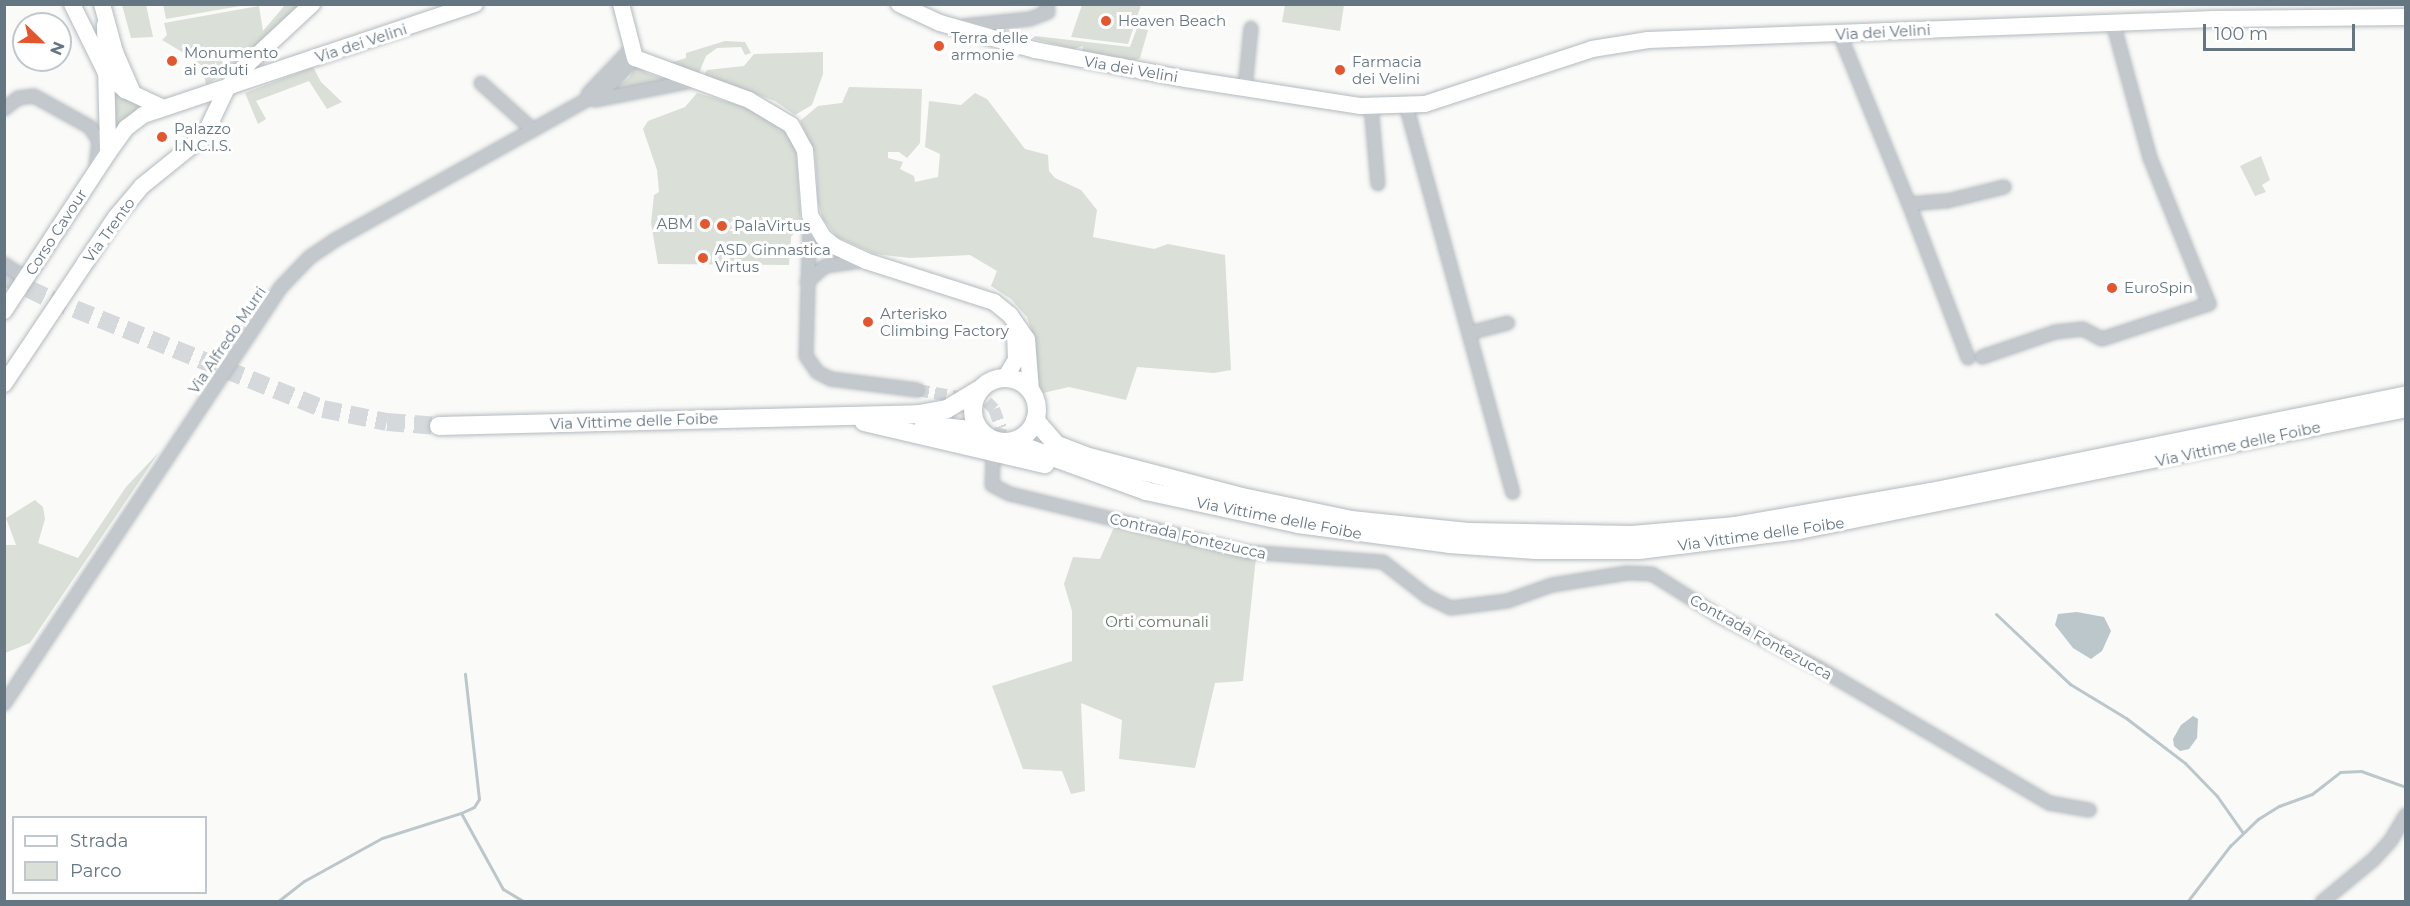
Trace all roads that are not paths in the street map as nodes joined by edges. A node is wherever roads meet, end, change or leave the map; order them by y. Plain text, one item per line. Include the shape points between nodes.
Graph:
1 (72, 4) edge
2 (102, 4) edge
3 (312, 4) edge
4 (475, 4) edge
5 (621, 4) edge
6 (899, 4) edge
7 (1047, 4) edge
8 (450, 9) edge
9 (2406, 17) edge
10 (2113, 23) junction
11 (105, 25) junction
12 (953, 27) junction
13 (1251, 28) dead end
14 (1840, 35) junction
15 (632, 54) junction
16 (105, 71) junction
17 (693, 81) junction
18 (481, 83) dead end
19 (1245, 88) junction
20 (228, 92) junction
21 (135, 97) junction
22 (185, 101) junction
23 (579, 104) junction
24 (1406, 105) junction
25 (1371, 106) junction
26 (160, 107) junction
27 (4, 109) edge
28 (533, 130) junction
29 (108, 153) junction
30 (95, 174) junction
31 (1378, 184) dead end
32 (2004, 187) dead end
33 (1909, 204) junction
34 (810, 215) junction
35 (866, 261) junction
36 (4, 264) edge
37 (26, 279) junction
38 (807, 282) junction
39 (4, 311) edge
40 (1012, 317) junction
41 (1508, 323) dead end
42 (1469, 333) junction
43 (1982, 357) dead end
44 (1968, 358) dead end
45 (1005, 378) junction
46 (4, 384) edge
47 (917, 390) tunnel mouth
48 (979, 390) junction
49 (1031, 391) junction
50 (2406, 395) edge
51 (2406, 408) edge
52 (830, 415) junction
53 (1035, 420) junction
54 (439, 426) tunnel mouth
55 (980, 430) junction
56 (1011, 442) junction
57 (993, 459) tunnel mouth
58 (1146, 491) junction
59 (1513, 493) dead end
60 (4, 704) edge
61 (2089, 810) dead end
62 (2406, 815) edge
63 (2322, 902) edge

1 - 16 street
2 - 11 street
3 - 20 street
4 - 8 street, Via dei Velini
5 - 15 street
6 - 12 street, Via dei Velini
7 - 12 street via 1048,12 1030,19
8 - 20 street, Via dei Velini
9 - 10 street, Via dei Velini
10 - 14 street, Via dei Velini
10 - 43 street via 2150,158 2209,304 2102,339 2083,329 2055,332
11 - 16 street
11 - 21 street
12 - 19 street, Via dei Velini via 1067,57
13 - 19 street
14 - 24 street, Via dei Velini via 1648,40 1593,49 1425,104
14 - 33 street
15 - 17 street
15 - 23 street
16 - 21 street
16 - 29 street
17 - 23 street via 635,89
17 - 34 street via 749,100 791,125 805,150
18 - 28 street
19 - 25 street, Via dei Velini
20 - 22 street, Via dei Velini
20 - 22 street via 200,105
20 - 46 street, Via Trento via 201,139 142,186 116,217
21 - 26 street
22 - 26 street, Via dei Velini
23 - 28 street, Via Alfredo Murri
24 - 25 street, Via dei Velini
24 - 42 street
25 - 31 street
26 - 29 street, Corso Cavour via 135,121
27 - 30 street via 18,98 34,96 90,127 99,141
28 - 60 street, Via Alfredo Murri via 335,240 310,257 281,287
29 - 30 street, Corso Cavour
30 - 37 street, Corso Cavour
32 - 33 street via 1947,201
33 - 44 street
34 - 35 street via 823,237
34 - 38 street
35 - 38 street via 825,266
35 - 40 street via 963,290 994,302
36 - 37 street
37 - 39 street, Corso Cavour
38 - 47 street via 806,356 817,372 831,379
40 - 45 street via 1017,360
40 - 49 street via 1028,339
41 - 42 street
42 - 59 street
45 - 48 main road
45 - 49 main road
48 - 52 main road, Via Vittime delle Foibe via 961,403 933,413
48 - 55 main road via 972,411
49 - 53 main road
50 - 53 main road, Via Vittime delle Foibe via 1931,492 1734,526 1632,535 1470,532 1351,519 1242,498 1085,456 1057,444
51 - 58 main road, Via Vittime delle Foibe via 1799,530 1639,550 1536,550 1449,544 1298,524
52 - 54 main road, Via Vittime delle Foibe
52 - 55 main road, Via Vittime delle Foibe
52 - 58 main road via 989,449
53 - 56 main road via 1030,430
55 - 56 main road via 994,441
56 - 58 main road, Via Vittime delle Foibe
57 - 61 street, Contrada Fontezucca via 992,485 1010,494 1248,552 1383,562 1428,597 1451,608 1508,601 1552,585 1627,573 1652,574 2049,803
62 - 63 street via 2374,859

